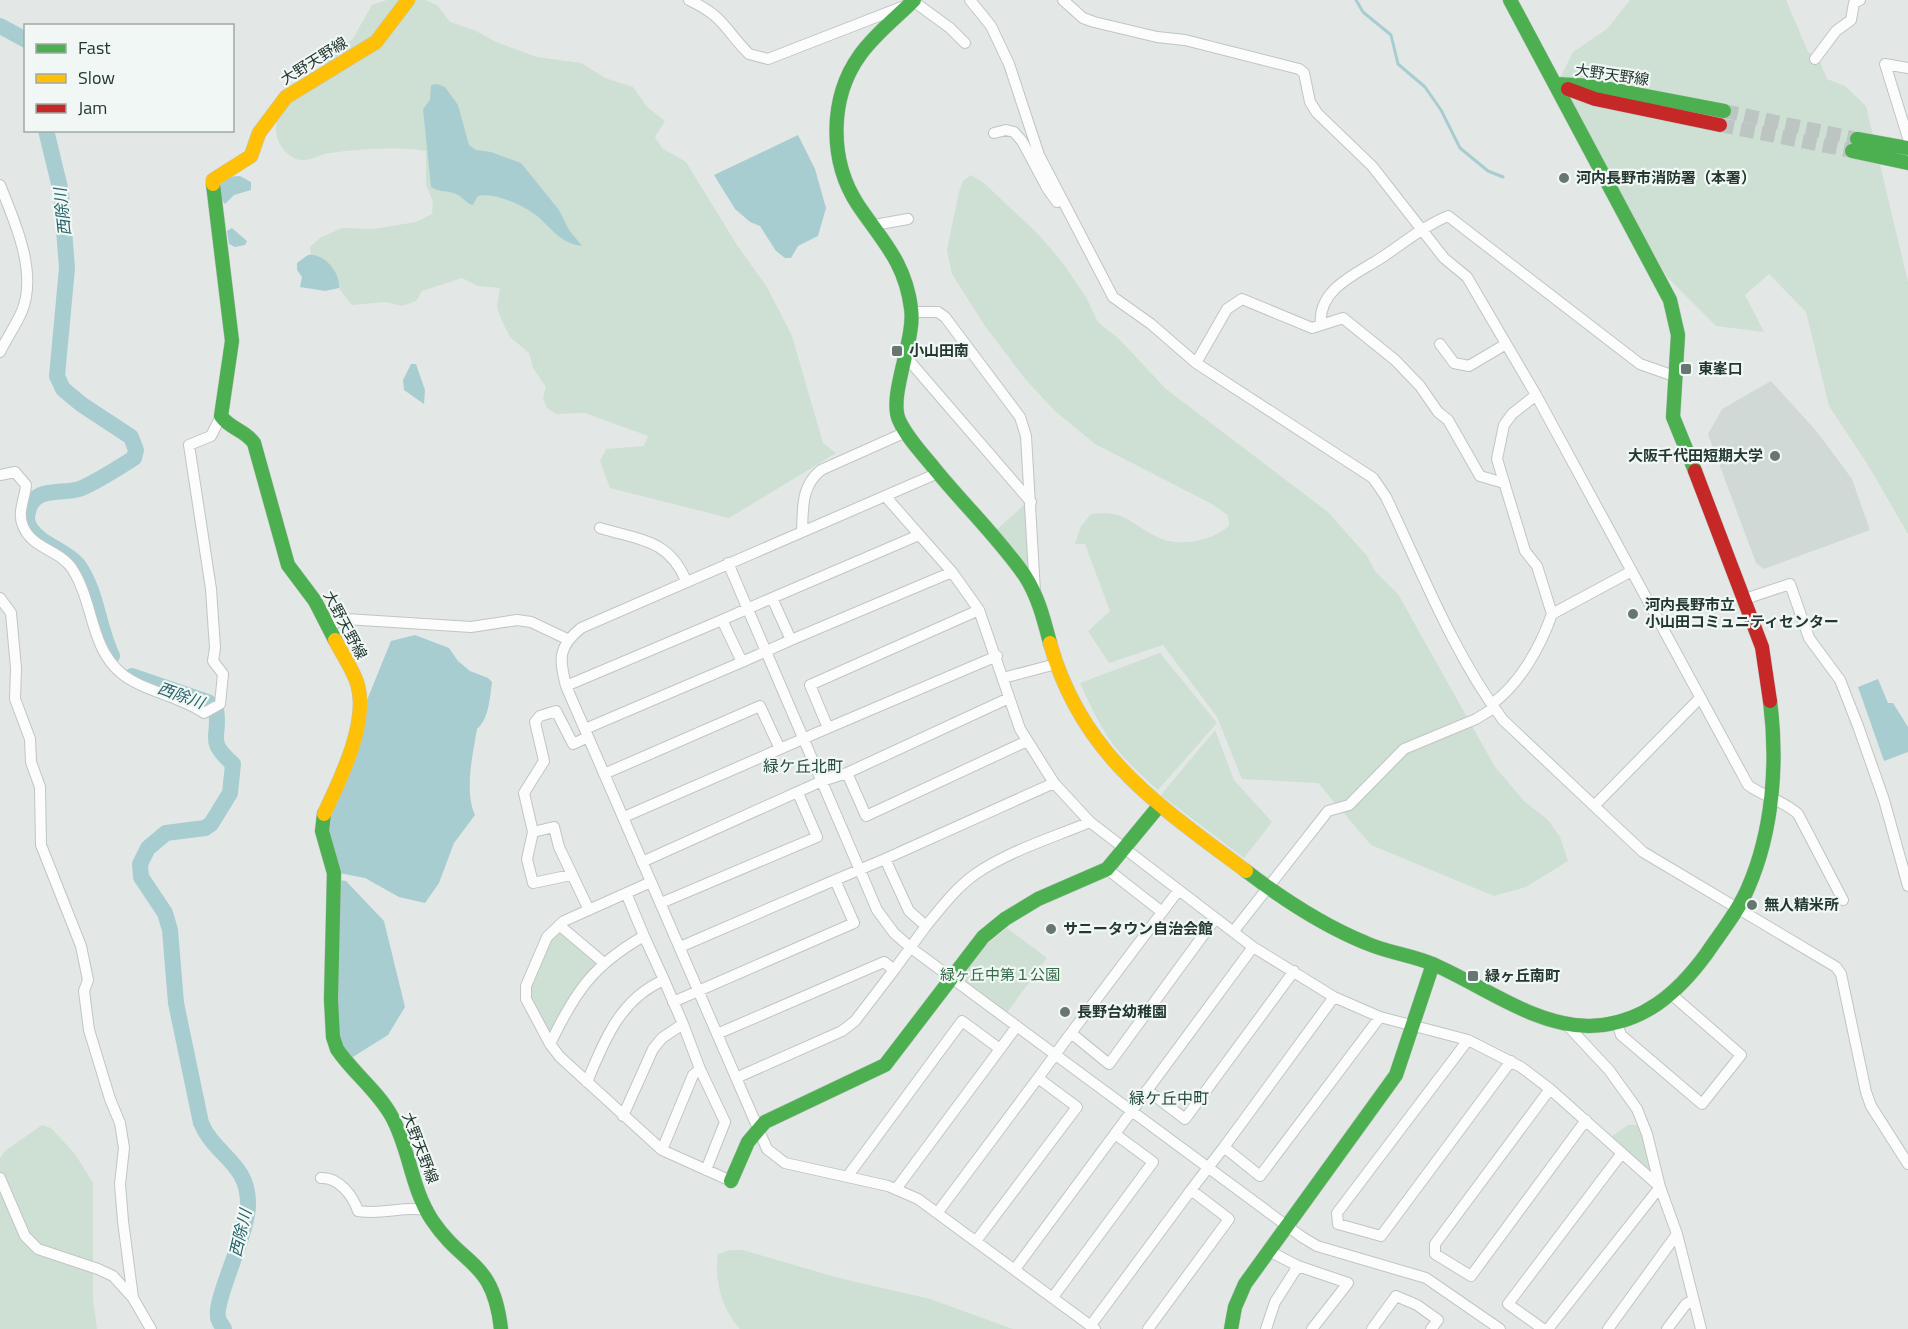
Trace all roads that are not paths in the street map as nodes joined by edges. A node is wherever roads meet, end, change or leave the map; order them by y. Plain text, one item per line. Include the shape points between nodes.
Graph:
1 (408, 0) edge
2 (689, 0) edge
3 (970, 0) edge
4 (1063, 0) edge
5 (1510, 0) edge
6 (1860, 0) edge
7 (913, 1) edge
8 (965, 43) dead end
9 (1815, 59) dead end
10 (1908, 68) edge
11 (1556, 84) junction
12 (1724, 111) tunnel mouth
13 (1720, 125) tunnel mouth
14 (994, 134) dead end
15 (1908, 138) edge
16 (1908, 148) edge
17 (1908, 163) edge
18 (0, 184) edge
19 (908, 219) dead end
20 (874, 225) junction
21 (1423, 228) junction
22 (1085, 241) junction
23 (912, 312) junction
24 (1321, 325) junction
25 (1440, 344) dead end
26 (1506, 344) junction
27 (0, 352) edge
28 (906, 357) junction
29 (1196, 363) junction
30 (1674, 376) junction
31 (1536, 395) junction
32 (220, 416) junction
33 (906, 432) junction
34 (938, 473) junction
35 (0, 476) edge
36 (1504, 483) junction
37 (886, 497) junction
38 (1031, 502) junction
39 (600, 528) dead end
40 (802, 532) junction
41 (919, 535) junction
42 (728, 563) junction
43 (952, 572) junction
44 (1630, 572) junction
45 (686, 581) junction
46 (1035, 593) junction
47 (0, 598) edge
48 (772, 598) junction
49 (1745, 599) junction
50 (747, 607) junction
51 (979, 610) junction
52 (1552, 614) junction
53 (722, 620) junction
54 (327, 626) junction
55 (567, 639) junction
56 (791, 640) junction
57 (766, 653) junction
58 (997, 656) junction
59 (742, 662) junction
60 (1056, 664) junction
61 (1003, 678) junction
62 (566, 686) junction
63 (1009, 698) junction
64 (1700, 698) junction
65 (1493, 706) junction
66 (828, 728) junction
67 (587, 733) junction
68 (804, 739) junction
69 (1027, 741) junction
70 (780, 749) junction
71 (847, 773) junction
72 (604, 774) junction
73 (822, 781) junction
74 (1054, 783) junction
75 (798, 793) junction
76 (1771, 796) junction
77 (1159, 806) junction
78 (1594, 806) junction
79 (624, 817) junction
80 (1090, 822) junction
81 (533, 832) junction
82 (1125, 849) junction
83 (885, 859) junction
84 (642, 862) junction
85 (1107, 868) junction
86 (859, 869) junction
87 (571, 875) junction
88 (835, 880) junction
89 (651, 882) junction
90 (1908, 886) edge
91 (1267, 887) junction
92 (1178, 891) junction
93 (626, 893) junction
94 (1843, 900) dead end
95 (661, 903) junction
96 (1739, 907) junction
97 (589, 910) junction
98 (1162, 912) junction
99 (1215, 919) junction
100 (559, 925) junction
101 (926, 926) junction
102 (1233, 932) junction
103 (644, 936) junction
104 (1253, 947) junction
105 (680, 948) junction
106 (911, 948) junction
107 (604, 963) junction
108 (1433, 964) junction
109 (894, 970) junction
110 (1294, 971) junction
111 (951, 978) junction
112 (664, 980) junction
113 (698, 990) junction
114 (1672, 996) junction
115 (1334, 997) junction
116 (673, 1002) junction
117 (1380, 1017) junction
118 (1617, 1023) junction
119 (683, 1024) junction
120 (1566, 1024) junction
121 (1415, 1025) junction
122 (1017, 1026) junction
123 (1071, 1033) junction
124 (717, 1034) junction
125 (1468, 1040) junction
126 (550, 1044) junction
127 (1000, 1049) junction
128 (1055, 1055) junction
129 (1511, 1061) junction
130 (700, 1069) junction
131 (736, 1078) junction
132 (1038, 1078) junction
133 (587, 1082) junction
134 (1550, 1089) junction
135 (1147, 1090) junction
136 (1130, 1111) junction
137 (623, 1116) junction
138 (1586, 1120) junction
139 (757, 1129) junction
140 (1115, 1134) junction
141 (1224, 1147) junction
142 (662, 1150) junction
143 (1622, 1153) junction
144 (1908, 1164) edge
145 (1207, 1168) junction
146 (706, 1170) junction
147 (847, 1177) junction
148 (0, 1178) edge
149 (321, 1178) dead end
150 (731, 1181) joint
151 (1660, 1187) junction
152 (896, 1189) junction
153 (1191, 1190) junction
154 (427, 1210) junction
155 (938, 1212) junction
156 (1287, 1226) junction
157 (1677, 1234) junction
158 (976, 1241) junction
159 (1269, 1251) junction
160 (1298, 1266) junction
161 (1014, 1269) junction
162 (133, 1298) junction
163 (1053, 1298) junction
164 (1693, 1300) junction
165 (1093, 1327) edge
166 (151, 1329) edge
167 (501, 1329) edge
168 (1148, 1329) edge
169 (1232, 1329) edge
170 (1266, 1329) edge
171 (1312, 1329) edge
172 (1372, 1329) edge
173 (1431, 1329) edge
174 (1500, 1329) edge
175 (1543, 1329) edge
176 (1548, 1329) edge
177 (1608, 1329) edge
178 (1667, 1329) edge
179 (1701, 1329) edge

1 - 32 street, 大野天野線 via 376,42 286,97 259,133 251,156 213,180 232,341
2 - 7 street via 724,21 749,54 768,59
3 - 22 street via 991,26 1005,54 1039,155
4 - 21 street via 1083,18 1094,22 1299,69 1305,73 1310,102 1317,113 1372,166
5 - 11 street
6 - 9 street via 1854,3 1851,20 1836,31
7 - 8 street
7 - 20 street via 860,54 844,84 836,123 844,177
10 - 15 street via 1885,64
11 - 12 street, 大野天野線 via 1593,86
11 - 13 street, 大野天野線 via 1595,99
11 - 30 street via 1670,300 1678,335
14 - 22 street via 1014,132 1022,141 1047,188
16 - 17 street via 1855,145
18 - 27 street via 14,221 28,286 23,309
19 - 20 street
20 - 23 street via 899,262
21 - 24 street via 1353,273 1336,289 1319,313
21 - 26 street via 1444,258 1467,277
21 - 30 street via 1448,216 1456,220 1640,364
22 - 29 street via 1113,297
23 - 28 street
23 - 38 street via 938,312 945,317 1020,417 1029,454
24 - 29 street via 1312,328 1242,299 1227,309
24 - 36 street via 1343,318 1395,360 1448,420 1480,476
25 - 26 street via 1454,363 1469,366
26 - 31 street
28 - 33 street via 896,401 898,418
28 - 38 street
29 - 65 street via 1373,478 1386,497 1464,660
30 - 49 street via 1673,417
31 - 36 street via 1504,425 1497,459
31 - 44 street
32 - 35 street via 211,436 189,445 211,589 213,661 223,674 215,707 204,713 136,683 104,654 73,570 27,536 20,517 26,485 15,472
32 - 54 street, 大野天野線 via 254,442 288,565 315,601
33 - 34 street
33 - 40 street via 813,476 804,494
34 - 37 street
34 - 46 street via 1011,558
36 - 52 street via 1525,551 1537,566
37 - 40 street
37 - 41 street
38 - 46 street
39 - 45 street via 661,547 674,556
40 - 42 street
41 - 43 street
41 - 48 street
42 - 45 street
42 - 50 street
43 - 51 street
43 - 56 street
44 - 52 street
44 - 64 street
45 - 55 street via 581,628
46 - 60 street
47 - 162 street via 11,613 15,699 30,739 31,762 40,787 41,845 81,946 88,980 84,991 89,1030 120,1123 124,1148 120,1184
48 - 50 street
48 - 56 street
49 - 76 street via 1762,647 1769,683 1774,757
49 - 90 street via 1790,584 1809,638 1840,680 1858,726
50 - 53 street
50 - 57 street
51 - 58 street
51 - 66 street via 810,685
52 - 65 street via 1527,664
53 - 59 street
53 - 62 street
54 - 55 street via 346,618 471,627 517,620 531,622
54 - 154 street, 大野天野線 via 358,686 359,709 344,771 323,816 322,831 334,873 333,1037 343,1059 391,1115
55 - 62 street via 560,662
56 - 57 street
57 - 59 street
57 - 68 street
58 - 61 street
58 - 66 street
59 - 67 street
60 - 61 street
60 - 77 street via 1081,718 1113,763
61 - 63 street
62 - 67 street
63 - 69 street
63 - 71 street
64 - 76 street via 1748,785
64 - 78 street
65 - 78 street
65 - 91 street via 1467,723 1404,749 1349,805 1328,811
66 - 68 street
67 - 72 street
67 - 81 street via 573,744 556,711 535,722 544,761 524,793
68 - 70 street
68 - 73 street
69 - 71 street via 866,816
69 - 74 street
70 - 72 street via 760,706
70 - 79 street
71 - 73 street
72 - 79 street
73 - 75 street
73 - 86 street
74 - 80 street
74 - 83 street
75 - 84 street
75 - 95 street via 817,837
76 - 94 street via 1798,814
76 - 96 street via 1757,864
77 - 82 street
77 - 91 street
78 - 96 street via 1643,852
79 - 84 street
80 - 82 street
80 - 101 street via 999,860 974,875
81 - 87 street via 554,827
81 - 87 street via 527,859 533,883
82 - 85 street
82 - 92 street
83 - 86 street
83 - 101 street via 909,911
84 - 89 street
85 - 98 street
85 - 111 street via 1038,899 1005,919 983,937
86 - 88 street
86 - 106 street via 877,910
87 - 97 street
88 - 105 street
88 - 113 street via 854,923
89 - 93 street
89 - 95 street
91 - 102 street
91 - 108 street via 1295,909 1358,939
92 - 98 street
92 - 99 street
93 - 97 street
93 - 103 street
95 - 105 street
96 - 114 street
96 - 144 street via 1841,974 1866,1092
97 - 100 street
98 - 123 street
99 - 102 street
99 - 123 street via 1109,1064
100 - 107 street
100 - 126 street via 542,946 526,986 526,999
101 - 106 street
102 - 104 street
103 - 107 street
103 - 112 street
104 - 110 street
104 - 135 street
105 - 113 street
106 - 109 street
106 - 111 street
107 - 126 street via 571,1000
108 - 120 street via 1538,1015
108 - 121 street
109 - 124 street via 884,963
109 - 131 street via 855,1021 842,1031
110 - 115 street
110 - 135 street via 1185,1119
111 - 122 street
111 - 139 street via 885,1065
112 - 116 street
112 - 133 street via 641,993 624,1010 609,1030
113 - 116 street
113 - 124 street
114 - 118 street via 1652,1010
114 - 118 street via 1741,1055 1701,1104 1621,1035
115 - 117 street
115 - 141 street
116 - 119 street
117 - 121 street
117 - 141 street via 1260,1176
118 - 120 street
119 - 130 street
119 - 137 street via 653,1049
120 - 151 street via 1623,1086 1637,1109
121 - 125 street
121 - 156 street via 1396,1075
122 - 127 street
122 - 128 street
123 - 128 street
124 - 131 street
125 - 129 street
125 - 129 street via 1337,1213 1338,1224 1381,1236
126 - 133 street
127 - 147 street via 962,1021
127 - 152 street
128 - 132 street
128 - 136 street
129 - 134 street
130 - 142 street via 693,1075
130 - 146 street via 725,1122
131 - 139 street
132 - 155 street
132 - 158 street via 1077,1107
133 - 137 street
134 - 138 street
134 - 138 street via 1435,1244 1435,1254 1471,1276
135 - 136 street
136 - 140 street
136 - 145 street
137 - 142 street
138 - 143 street
139 - 147 street via 767,1149 785,1163
139 - 150 street
140 - 161 street
140 - 163 street via 1153,1162
141 - 145 street
142 - 146 street
143 - 151 street
143 - 175 street via 1508,1304
145 - 153 street
145 - 156 street
146 - 150 street
147 - 152 street
148 - 162 street via 25,1236 38,1249 112,1276
149 - 154 street via 336,1181 354,1199 358,1212 375,1214 406,1207
151 - 157 street
151 - 176 street
152 - 155 street
153 - 165 street
153 - 168 street via 1228,1219
154 - 167 street, 大野天野線 via 479,1266 496,1292
155 - 158 street
156 - 159 street
156 - 174 street via 1317,1246 1426,1278
157 - 164 street
157 - 177 street
158 - 161 street
159 - 160 street
159 - 169 street via 1245,1284 1235,1307
160 - 170 street via 1275,1302
160 - 171 street via 1348,1283
161 - 163 street
162 - 166 street
163 - 165 street
164 - 178 street
164 - 179 street
172 - 173 street via 1396,1296 1438,1320

